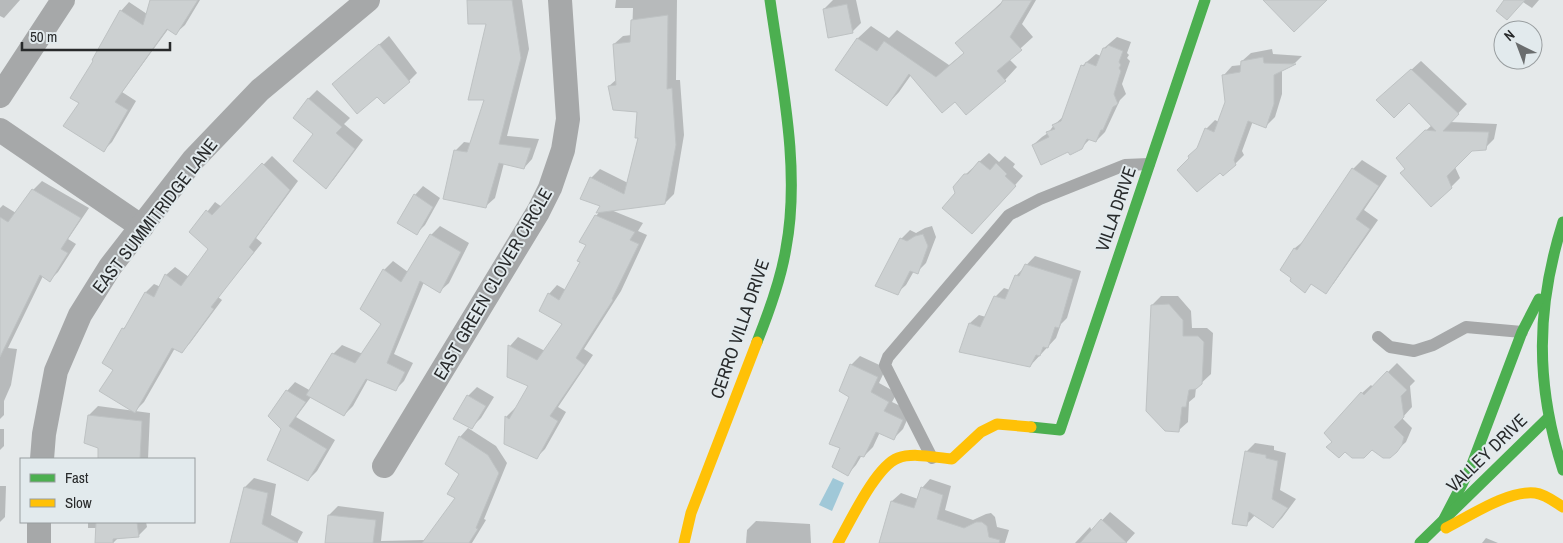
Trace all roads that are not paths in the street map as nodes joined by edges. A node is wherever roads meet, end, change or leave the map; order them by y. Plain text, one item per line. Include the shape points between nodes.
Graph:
1 (63, 0) edge
2 (368, 0) edge
3 (560, 0) edge
4 (770, 0) edge
5 (1205, 0) edge
6 (0, 96) edge
7 (0, 130) edge
8 (1149, 164) junction
9 (1563, 222) edge
10 (142, 227) junction
11 (1545, 290) junction
12 (1522, 332) junction
13 (1378, 337) dead end
14 (1548, 418) junction
15 (42, 458) edge
16 (932, 458) junction
17 (384, 466) dead end
18 (1563, 470) edge
19 (1563, 507) edge
20 (1444, 519) junction
21 (39, 523) edge
22 (1422, 541) edge
23 (39, 543) edge
24 (684, 543) edge
25 (838, 543) edge

1 - 6 street
2 - 10 street, EAST SUMMITRIDGE LANE via 260,90 194,160
3 - 17 street, EAST GREEN CLOVER CIRCLE via 568,119 563,150 550,188
4 - 24 street, CERRO VILLA DRIVE via 788,140 791,191 788,232 770,308 691,512
5 - 8 street, VILLA DRIVE
7 - 10 street
8 - 16 street, VILLA DRIVE via 1060,430 997,424 981,432 952,459
8 - 16 lane via 1125,165 1009,215 888,357 885,365
9 - 11 street, VALLEY DRIVE
10 - 15 street, EAST SUMMITRIDGE LANE via 110,268 80,315 56,371
11 - 12 street, VALLEY DRIVE
11 - 14 street, VALLEY DRIVE via 1542,332
12 - 13 lane via 1466,327 1433,345 1414,351 1390,347
12 - 20 street, VALLEY DRIVE via 1471,468
14 - 18 street
14 - 20 street, VALLEY DRIVE
16 - 25 street via 896,458 887,465
19 - 22 street via 1537,493 1523,493 1508,497
20 - 22 street, VALLEY DRIVE
21 - 23 street

